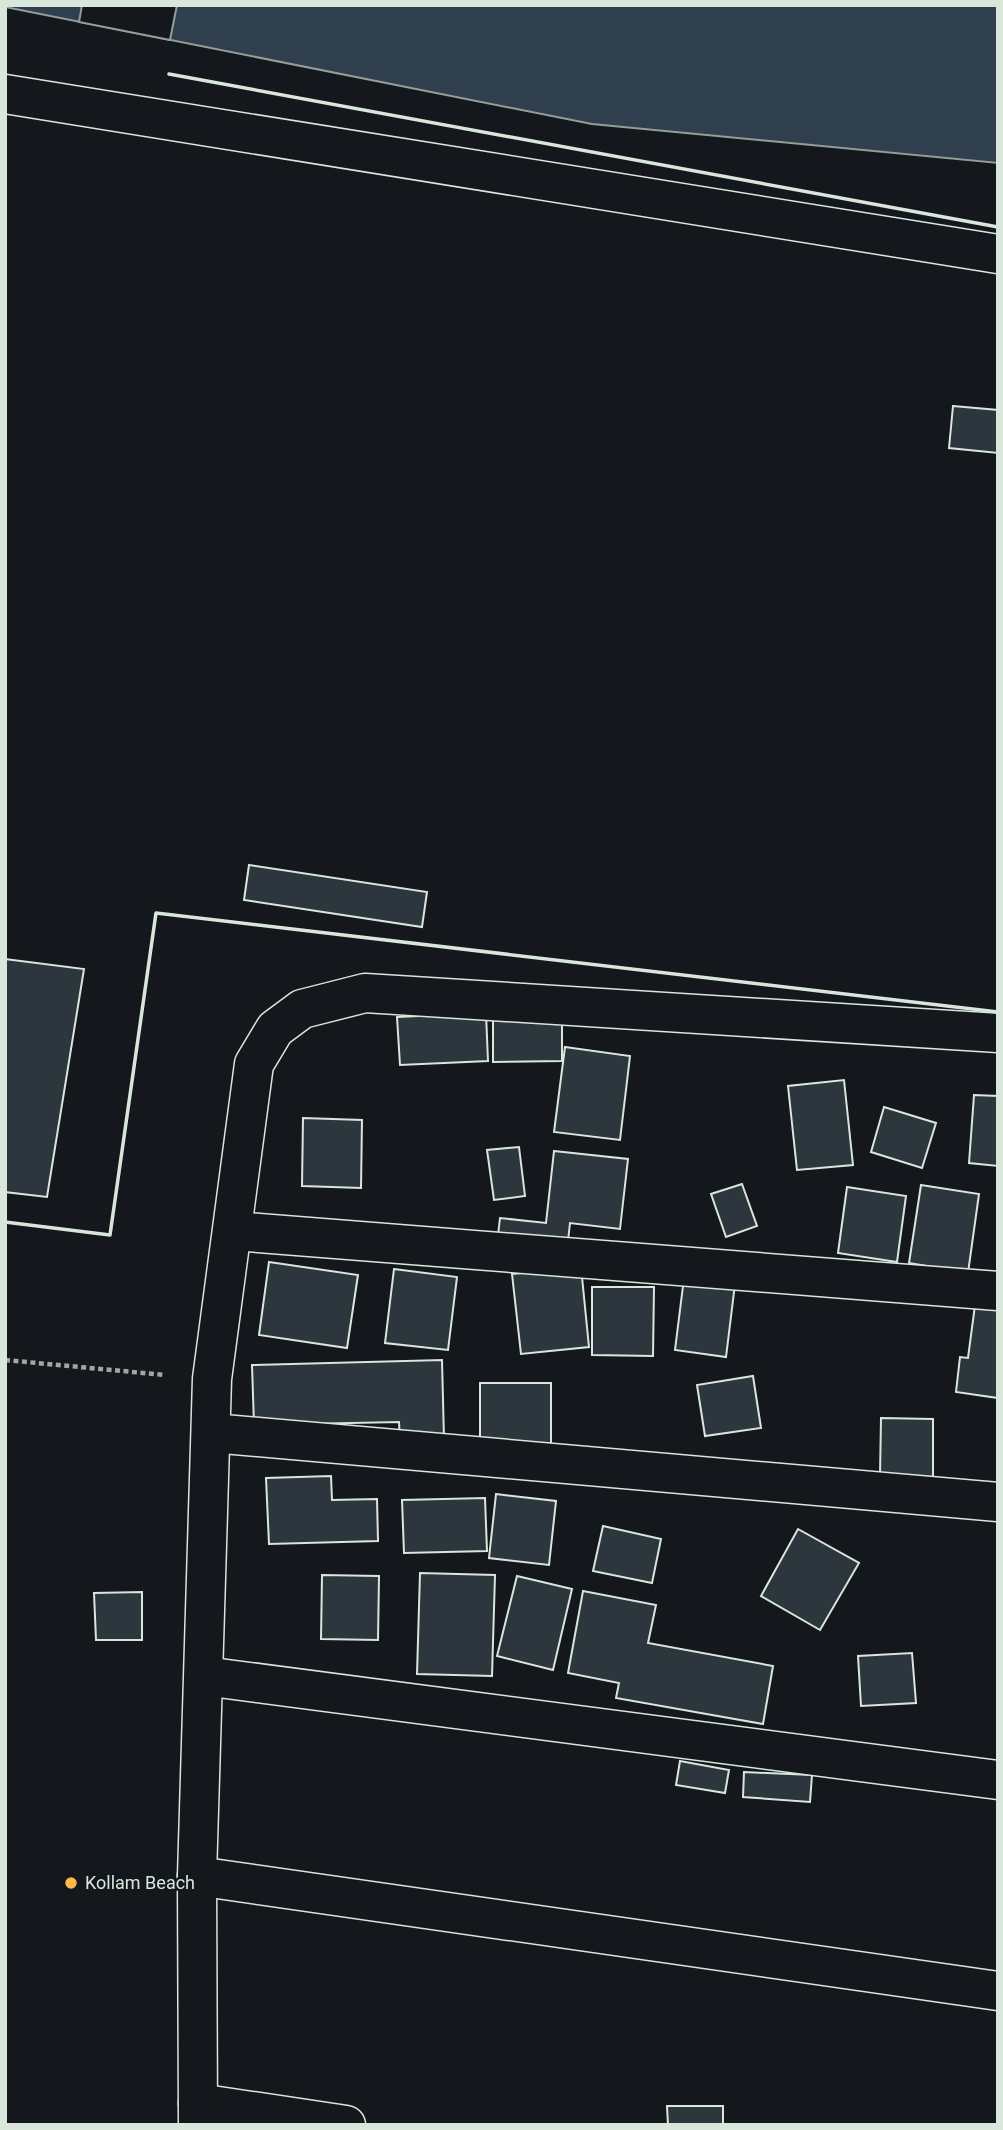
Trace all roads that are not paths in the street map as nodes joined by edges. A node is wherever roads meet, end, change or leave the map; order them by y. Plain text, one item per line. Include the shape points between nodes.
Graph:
1 (5, 94) edge
2 (998, 254) edge
3 (998, 1033) edge
4 (233, 1231) junction
5 (998, 1291) edge
6 (212, 1433) junction
7 (998, 1503) edge
8 (204, 1676) junction
9 (998, 1780) edge
10 (197, 1876) junction
11 (998, 1991) edge
12 (198, 2114) edge
13 (346, 2125) edge

1 - 2 street
3 - 4 street via 365,993 302,1009 275,1029 254,1064
4 - 5 street
4 - 6 street via 212,1379
6 - 7 street
6 - 8 street
8 - 9 street
8 - 10 street
10 - 11 street
10 - 12 street
12 - 13 street

